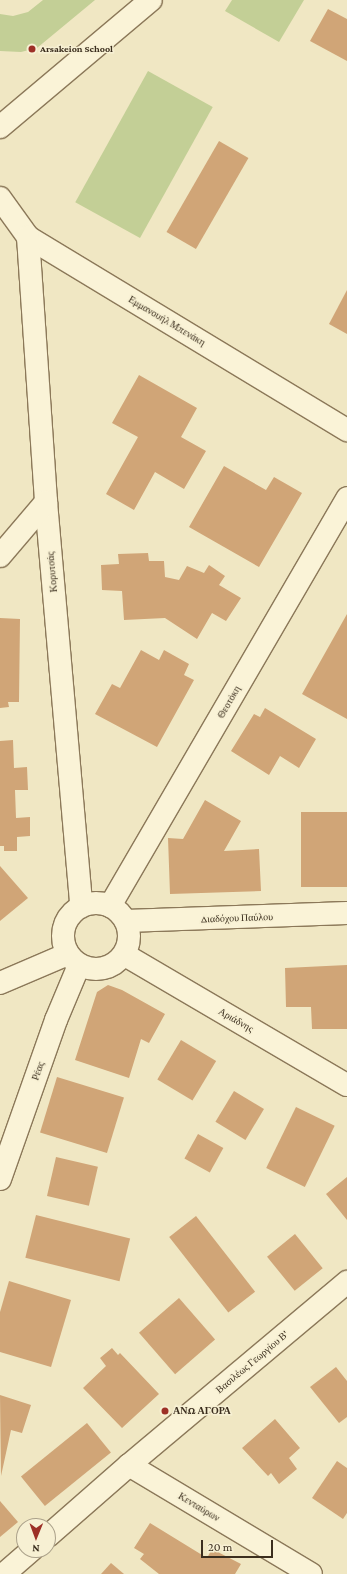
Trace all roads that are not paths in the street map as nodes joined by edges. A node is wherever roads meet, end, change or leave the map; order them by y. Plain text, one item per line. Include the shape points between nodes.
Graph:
1 (151, 0) edge
2 (0, 127) edge
3 (0, 198) edge
4 (28, 237) junction
5 (347, 430) edge
6 (347, 498) edge
7 (46, 502) junction
8 (0, 556) edge
9 (82, 906) junction
10 (110, 906) junction
11 (347, 912) edge
12 (126, 921) junction
13 (125, 955) junction
14 (73, 960) junction
15 (0, 983) edge
16 (347, 1085) edge
17 (0, 1179) edge
18 (347, 1282) edge
19 (129, 1465) junction
20 (56, 1529) edge
21 (23, 1558) edge
22 (4, 1574) edge
23 (311, 1574) edge

1 - 2 street
3 - 4 street, Εμμανουήλ Μπενάκη
4 - 5 street, Εμμανουήλ Μπενάκη
4 - 7 street, Κορυτσάς
6 - 10 street, Θεοτόκη
7 - 8 street
7 - 9 street, Κορυτσάς
9 - 10 street via 91,903
9 - 14 street via 74,912 64,927 63,936
10 - 12 street via 120,912
11 - 12 street, Διαδόχου Παύλου
12 - 13 street via 130,943
13 - 14 street via 105,969 91,970
13 - 16 street, Αριάδνης
14 - 15 street
14 - 17 street, Ρέας via 56,1020
18 - 19 street, Βασιλέως Γεωργίου Β'
19 - 20 street, Βασιλέως Γεωργίου Β'
19 - 23 street, Κενταύρων
21 - 22 street

